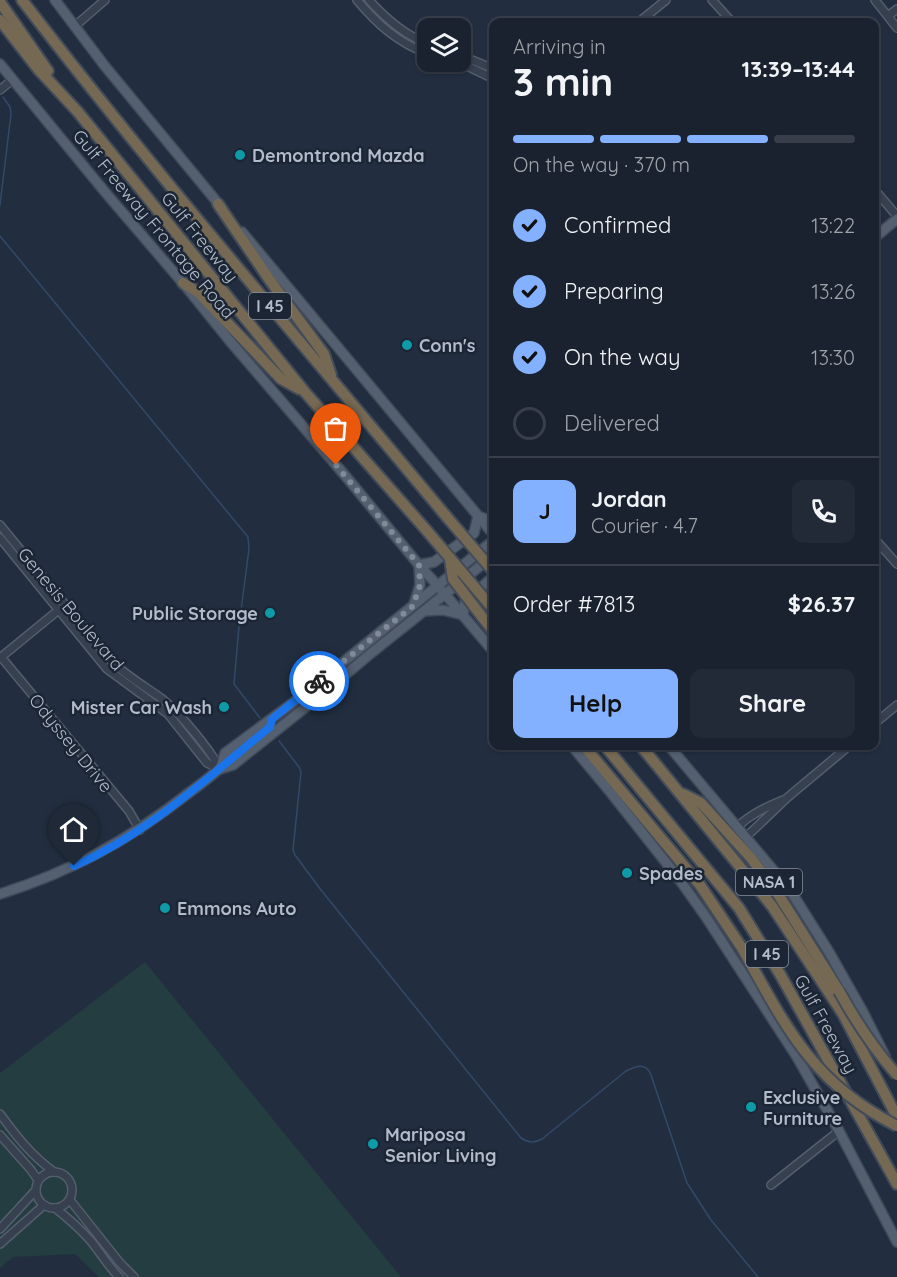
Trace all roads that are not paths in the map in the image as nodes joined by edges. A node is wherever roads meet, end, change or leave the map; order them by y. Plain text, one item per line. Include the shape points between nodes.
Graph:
1 (20, 0) edge
2 (55, 0) edge
3 (105, 0) edge
4 (369, 0) edge
5 (666, 0) edge
6 (712, 0) edge
7 (875, 0) edge
8 (0, 2) edge
9 (359, 3) edge
10 (897, 9) edge
11 (888, 16) junction
12 (644, 18) edge
13 (728, 18) edge
14 (0, 20) edge
15 (75, 26) junction
16 (897, 27) edge
17 (417, 40) edge
18 (417, 49) edge
19 (471, 59) edge
20 (0, 64) edge
21 (489, 67) edge
22 (471, 68) edge
23 (489, 77) edge
24 (12, 80) junction
25 (0, 90) edge
26 (78, 112) junction
27 (879, 195) edge
28 (218, 204) junction
29 (897, 218) edge
30 (879, 234) edge
31 (183, 283) junction
32 (332, 381) junction
33 (304, 391) junction
34 (478, 516) junction
35 (489, 520) edge
36 (0, 525) edge
37 (489, 531) edge
38 (3, 537) edge
39 (489, 542) edge
40 (879, 544) edge
41 (450, 559) junction
42 (489, 559) edge
43 (897, 564) edge
44 (419, 565) junction
45 (489, 568) edge
46 (489, 579) edge
47 (438, 586) junction
48 (446, 595) junction
49 (489, 604) edge
50 (413, 606) junction
51 (62, 608) junction
52 (424, 611) junction
53 (462, 615) junction
54 (489, 626) edge
55 (489, 646) edge
56 (0, 657) edge
57 (294, 702) junction
58 (897, 705) edge
59 (302, 711) junction
60 (879, 720) edge
61 (575, 750) edge
62 (587, 750) edge
63 (608, 750) edge
64 (644, 750) edge
65 (672, 750) edge
66 (844, 750) edge
67 (220, 769) junction
68 (678, 791) junction
69 (788, 797) junction
70 (737, 827) junction
71 (140, 830) junction
72 (746, 837) junction
73 (0, 894) edge
74 (897, 1078) edge
75 (0, 1114) edge
76 (897, 1117) edge
77 (897, 1126) edge
78 (839, 1131) junction
79 (0, 1135) edge
80 (54, 1172) junction
81 (38, 1180) junction
82 (897, 1184) edge
83 (771, 1185) dead end
84 (35, 1191) junction
85 (70, 1200) junction
86 (44, 1205) junction
87 (55, 1208) junction
88 (0, 1229) edge
89 (896, 1240) edge
90 (0, 1244) edge
91 (119, 1277) edge
92 (134, 1277) edge

1 - 32 highway, Gulf Freeway / I 45
2 - 15 main road
3 - 15 street
4 - 9 street
4 - 17 street via 389,21
5 - 12 street
6 - 13 street
7 - 11 street
8 - 26 highway
9 - 18 street via 390,34
10 - 11 street
11 - 16 street
14 - 26 highway, Gulf Freeway / I 45
15 - 28 main road
19 - 21 street
20 - 24 main road, Gulf Freeway Frontage Road
22 - 23 street
24 - 25 street
24 - 31 main road, Gulf Freeway Frontage Road
26 - 33 highway, Gulf Freeway / I 45
27 - 29 street
28 - 32 highway via 324,354
28 - 34 main road
29 - 30 main road
31 - 33 highway via 198,292 281,379
31 - 44 main road, Gulf Freeway Frontage Road
32 - 45 highway, Gulf Freeway / I 45, bridge
33 - 41 highway, Gulf Freeway / I 45, bridge
34 - 35 main road
34 - 37 main road
34 - 44 main road via 474,533 434,562
36 - 38 street, Genesis Boulevard
38 - 51 street, Genesis Boulevard
39 - 47 main road
40 - 43 street
41 - 49 highway, Gulf Freeway / I 45, bridge
41 - 54 highway, bridge via 453,579
42 - 48 main road
44 - 47 main road, Gulf Freeway Frontage Road
44 - 50 main road via 420,585
46 - 53 main road via 465,602
47 - 48 main road, Gulf Freeway Frontage Road
47 - 50 main road
48 - 52 main road
48 - 53 main road, Gulf Freeway Frontage Road
50 - 57 main road
51 - 56 street
51 - 67 street, Genesis Boulevard via 112,662 175,710
52 - 53 main road
52 - 59 main road
53 - 55 main road, Gulf Freeway Frontage Road
56 - 71 street, Odyssey Drive via 129,811
57 - 59 main road
57 - 67 main road via 225,753
58 - 60 street
59 - 67 main road via 233,765
61 - 78 main road via 706,916
62 - 77 highway, NASA 1, bridge via 700,885 789,1030 819,1069 855,1102
63 - 82 highway, Gulf Freeway / I 45 via 739,908
64 - 68 highway, Gulf Freeway / I 45
65 - 70 main road
66 - 69 street
67 - 71 main road
68 - 74 highway, NASA 1, bridge via 702,803 751,858 778,894 869,1042
68 - 76 highway, Gulf Freeway / I 45 via 772,906 843,1014
69 - 70 street via 762,808
69 - 72 street
70 - 72 main road
71 - 73 main road via 88,860
72 - 74 main road via 789,890 829,952
75 - 80 street via 24,1146
78 - 83 street
78 - 89 main road
79 - 81 street
80 - 81 street
80 - 85 street via 70,1181
81 - 84 street
84 - 86 street
84 - 88 street
85 - 87 street
85 - 92 street
86 - 87 street
86 - 90 street
87 - 91 street via 91,1241

